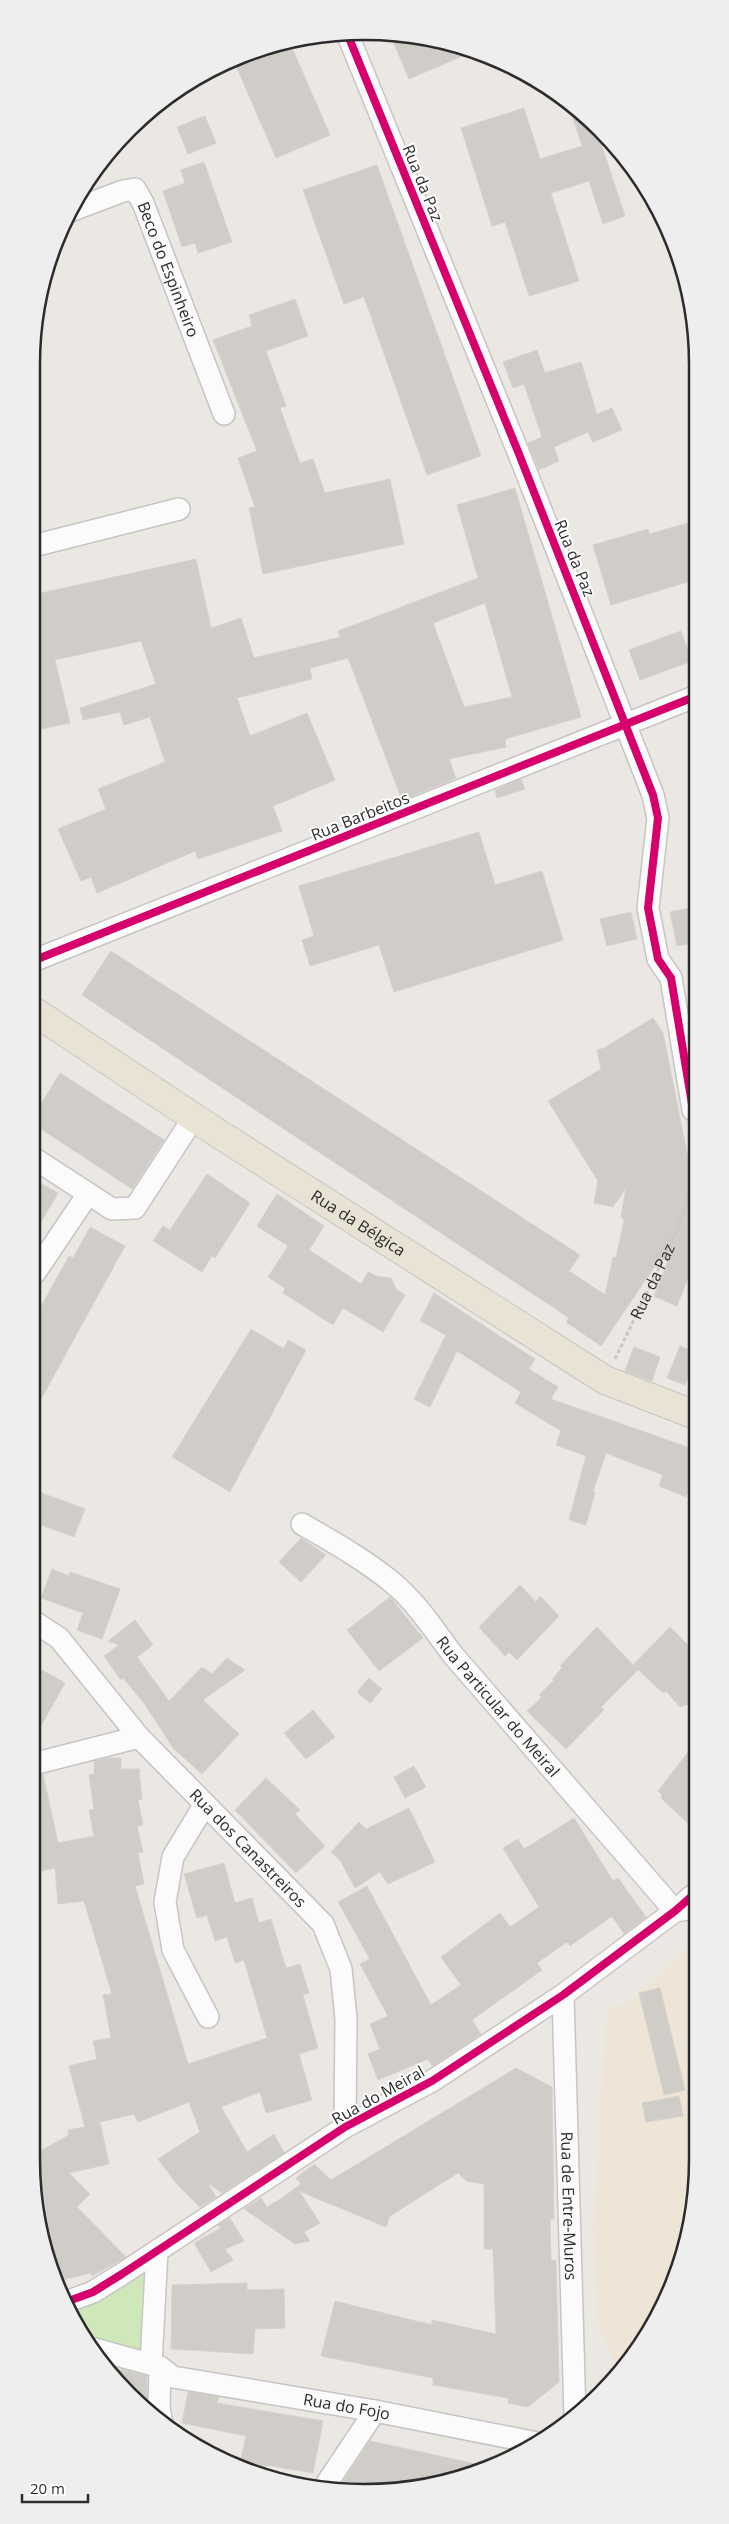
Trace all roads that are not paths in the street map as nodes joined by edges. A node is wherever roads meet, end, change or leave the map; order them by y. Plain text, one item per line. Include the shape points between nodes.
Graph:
1 (350, 41) edge
2 (80, 207) edge
3 (224, 414) dead end
4 (179, 509) dead end
5 (40, 544) edge
6 (689, 699) edge
7 (626, 724) junction
8 (40, 958) edge
9 (40, 1015) edge
10 (689, 1081) edge
11 (194, 1117) junction
12 (40, 1162) edge
13 (88, 1194) junction
14 (40, 1265) edge
15 (689, 1412) edge
16 (302, 1524) dead end
17 (40, 1626) edge
18 (139, 1737) junction
19 (40, 1762) edge
20 (205, 1804) junction
21 (684, 1909) edge
22 (563, 1995) junction
23 (208, 2017) dead end
24 (345, 2127) junction
25 (157, 2251) junction
26 (72, 2300) edge
27 (102, 2350) edge
28 (156, 2365) junction
29 (575, 2406) edge
30 (157, 2408) edge
31 (375, 2411) junction
32 (527, 2441) edge
33 (329, 2482) edge

1 - 7 street, Rua da Paz
2 - 3 street, Beco do Espinheiro via 135,189 143,202
4 - 5 street
6 - 7 street, Rua Barbeitos
7 - 8 street, Rua Barbeitos
7 - 10 street, Rua da Paz via 653,795 658,818 648,908 658,960 671,978
9 - 11 main road, Rua da Bélgica
11 - 13 street via 135,1208 112,1209
11 - 15 main road, Rua da Bélgica via 605,1380
12 - 13 street
13 - 14 street
16 - 21 street, Rua Particular do Meiral via 393,1584 420,1611 453,1655
17 - 18 street, Rua dos Canastreiros via 59,1638
18 - 19 street
18 - 20 street, Rua dos Canastreiros
20 - 23 street via 173,1857 164,1902 173,1950
20 - 24 street, Rua dos Canastreiros via 323,1924 342,1969 346,2018
21 - 22 street, Rua do Meiral
22 - 24 street, Rua do Meiral via 432,2081
22 - 29 street, Rua de Entre-Muros
24 - 25 street, Rua do Meiral
25 - 26 street, Rua do Meiral via 93,2292
25 - 28 street
27 - 28 street, Rua do Fojo
28 - 30 street
28 - 31 street, Rua do Fojo via 173,2377
31 - 32 street, Rua do Fojo
31 - 33 street

